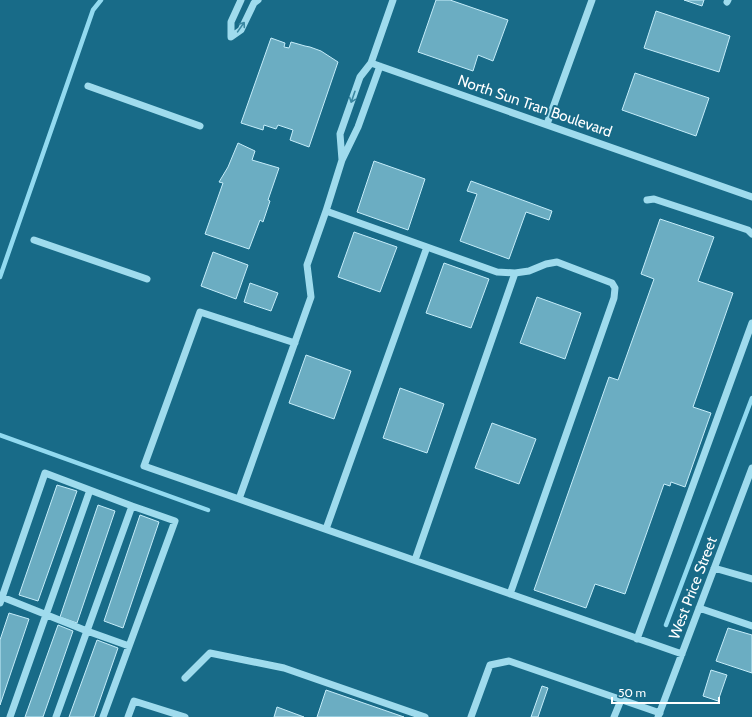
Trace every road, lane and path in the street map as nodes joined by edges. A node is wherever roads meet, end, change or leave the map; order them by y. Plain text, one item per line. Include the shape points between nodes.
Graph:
1 (241, 0) edge
2 (258, 0) edge
3 (393, 0) edge
4 (592, 0) edge
5 (371, 63) junction
6 (380, 66) junction
7 (88, 86) dead end
8 (547, 124) junction
9 (200, 126) dead end
10 (342, 160) junction
11 (752, 197) edge
12 (647, 200) dead end
13 (326, 212) junction
14 (752, 234) edge
15 (34, 240) dead end
16 (426, 247) junction
17 (515, 273) junction
18 (147, 279) dead end
19 (752, 323) edge
20 (295, 343) junction
21 (752, 468) edge
22 (90, 490) junction
23 (239, 498) junction
24 (132, 506) junction
25 (326, 529) junction
26 (414, 560) junction
27 (714, 568) junction
28 (752, 579) edge
29 (510, 594) junction
30 (1, 600) edge
31 (699, 608) junction
32 (46, 615) junction
33 (752, 626) edge
34 (87, 631) junction
35 (637, 638) junction
36 (129, 646) junction
37 (682, 654) junction
38 (185, 678) dead end
39 (621, 700) junction
40 (659, 715) edge
41 (10, 717) edge
42 (56, 717) edge
43 (103, 717) edge
44 (128, 717) edge
45 (185, 717) edge
46 (425, 717) edge
47 (471, 717) edge
48 (614, 717) edge

1 -> 2 street via 231,22 231,36 241,30 254,3
3 - 5 street
4 - 8 street
5 - 6 street, North Sun Tran Boulevard
5 -> 10 street via 360,77 340,134
6 - 8 street, North Sun Tran Boulevard
6 - 10 street via 358,127
7 - 9 street
8 - 11 street, North Sun Tran Boulevard
10 - 13 street
12 - 14 street via 654,198 748,230
13 - 16 street
13 - 20 street via 307,265 311,297
15 - 18 street
16 - 17 street via 496,272
16 - 25 street
17 - 26 street
17 - 29 street via 557,262 612,283 615,288 614,298
19 - 35 street
20 - 23 street
20 - 23 street via 200,312 144,466
21 - 27 street, West Price Street
22 - 24 street
22 - 30 street via 45,473
22 - 32 street
23 - 25 street
24 - 34 street
24 - 36 street via 175,521
25 - 26 street
26 - 29 street
27 - 28 street
27 - 31 street, West Price Street
29 - 35 street
30 - 32 street
31 - 33 street
31 - 37 street, West Price Street
32 - 34 street
32 - 41 street
34 - 36 street
34 - 42 street
35 - 37 street
36 - 43 street
37 - 40 street, West Price Street
38 - 46 street via 210,653 284,668
39 - 40 street
39 - 47 street via 509,661 490,665
39 - 48 street
44 - 45 street via 134,701

